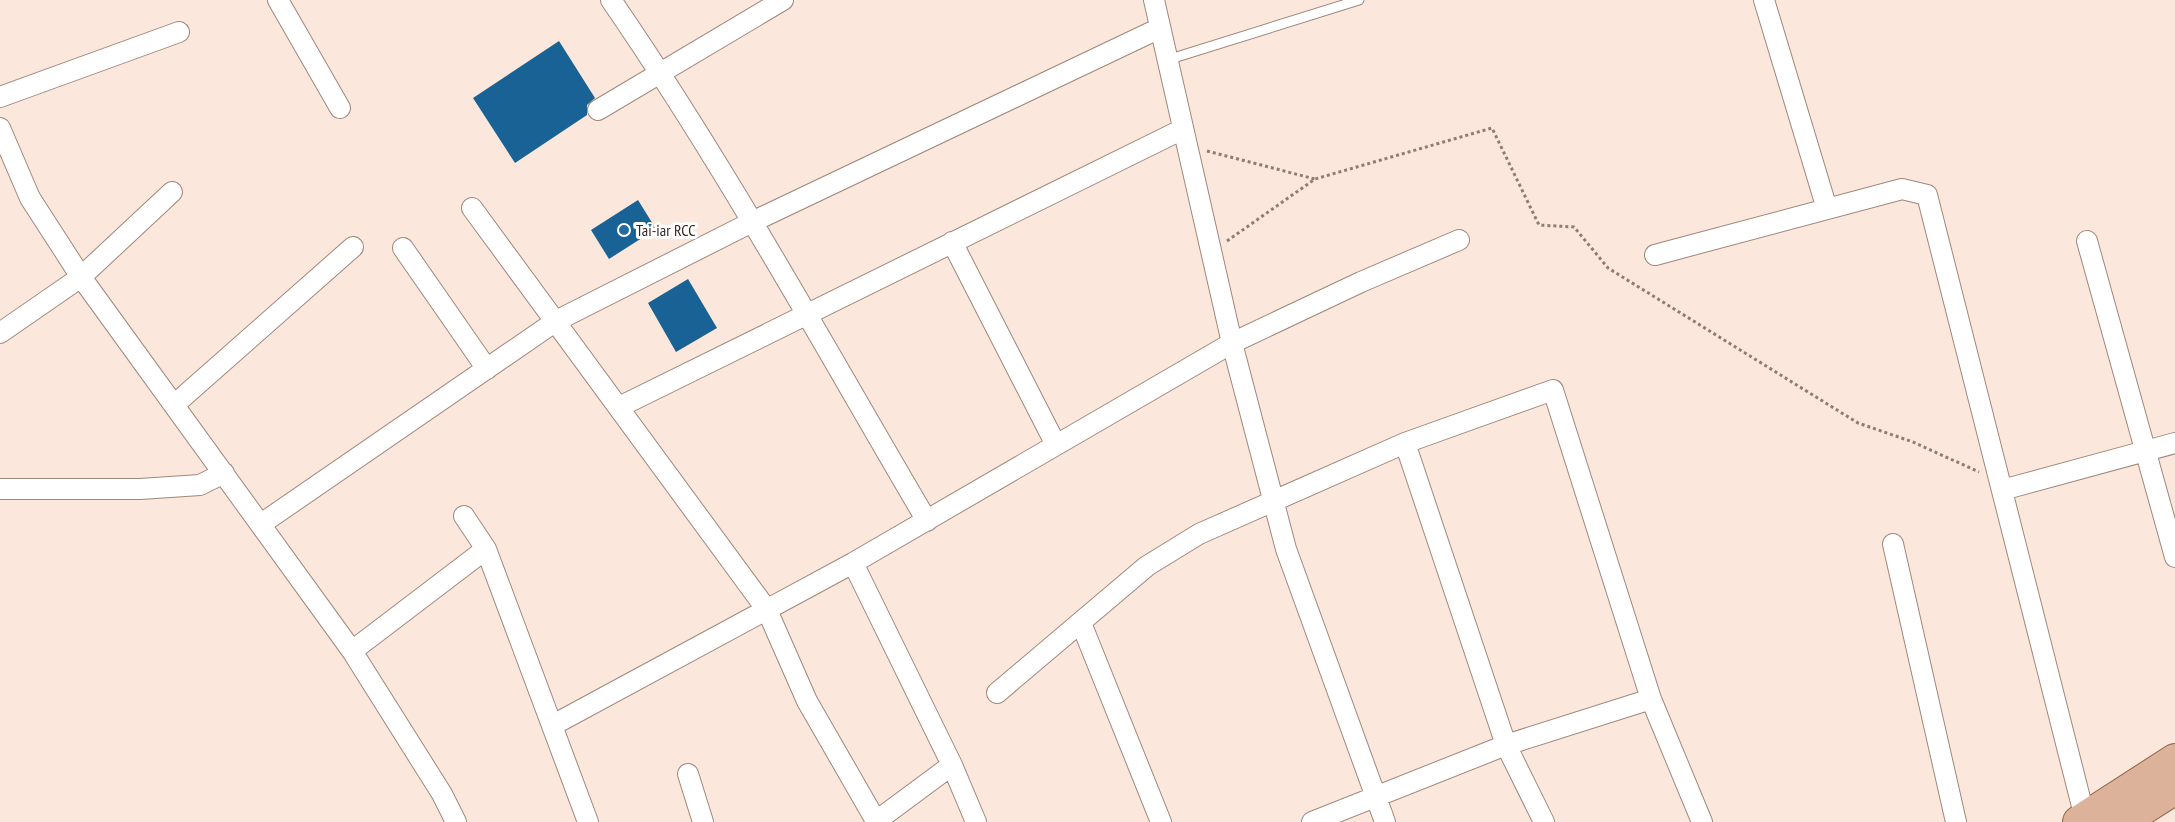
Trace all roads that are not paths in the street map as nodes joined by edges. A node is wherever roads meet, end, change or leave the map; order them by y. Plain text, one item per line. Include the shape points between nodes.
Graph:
1 (278, 0) edge
2 (610, 0) edge
3 (783, 0) edge
4 (1154, 0) edge
5 (1359, 0) edge
6 (1764, 0) edge
7 (1160, 28) junction
8 (178, 32) dead end
9 (1167, 60) junction
10 (660, 71) junction
11 (0, 97) edge
12 (340, 108) dead end
13 (598, 110) dead end
14 (0, 128) edge
15 (1185, 137) junction
16 (172, 192) dead end
17 (472, 208) dead end
18 (1827, 209) junction
19 (752, 222) junction
20 (1459, 240) dead end
21 (2087, 241) dead end
22 (952, 242) junction
23 (353, 248) dead end
24 (403, 248) dead end
25 (1655, 255) dead end
26 (81, 277) junction
27 (806, 314) junction
28 (556, 321) junction
29 (0, 333) edge
30 (1232, 343) junction
31 (487, 369) junction
32 (174, 405) junction
33 (619, 407) junction
34 (1406, 443) junction
35 (2175, 443) edge
36 (1056, 446) junction
37 (2145, 452) junction
38 (224, 473) junction
39 (0, 489) edge
40 (2002, 490) junction
41 (1273, 500) junction
42 (464, 516) dead end
43 (927, 521) junction
44 (261, 524) junction
45 (1893, 544) dead end
46 (486, 549) junction
47 (2175, 557) edge
48 (853, 563) junction
49 (767, 610) junction
50 (1081, 623) junction
51 (352, 651) junction
52 (997, 693) dead end
53 (1651, 699) junction
54 (553, 725) junction
55 (1506, 745) junction
56 (2175, 760) edge
57 (952, 765) junction
58 (688, 774) dead end
59 (2175, 788) edge
60 (1376, 798) junction
61 (2082, 820) edge
62 (875, 821) edge
63 (456, 822) edge
64 (588, 822) edge
65 (703, 822) edge
66 (976, 822) edge
67 (1161, 822) edge
68 (1312, 822) edge
69 (1385, 822) edge
70 (1544, 822) edge
71 (1702, 822) edge
72 (1956, 822) edge
73 (2122, 822) edge

1 - 12 street
2 - 10 street
3 - 10 street
4 - 7 street
5 - 9 lane
6 - 18 street
7 - 9 street
7 - 19 street
8 - 11 street
9 - 15 street
10 - 13 street
10 - 19 street
14 - 26 street via 30,198
15 - 22 street
15 - 30 street
16 - 26 street
17 - 28 street
18 - 25 street
18 - 40 street via 1902,189 1927,195
19 - 27 street
19 - 28 street
20 - 30 street
21 - 37 street
22 - 27 street
22 - 36 street
23 - 32 street
24 - 31 street
26 - 29 street
26 - 32 street
27 - 33 street
27 - 43 street
28 - 31 street
28 - 33 street
30 - 36 street
30 - 41 street
31 - 44 street
32 - 38 street
33 - 49 street
34 - 41 street
34 - 53 street via 1553,390
34 - 55 street
35 - 37 street
36 - 43 street
37 - 40 street
37 - 47 street
38 - 39 street via 200,485
38 - 44 street
40 - 61 street
41 - 50 street via 1199,534 1147,567
41 - 60 street via 1286,549
42 - 46 street
43 - 48 street
44 - 51 street
45 - 72 street
46 - 51 street
46 - 54 street
48 - 49 street
48 - 57 street
49 - 54 street
49 - 62 street via 807,701
50 - 52 street
50 - 67 street
51 - 63 street
53 - 55 street
53 - 71 street
54 - 64 street
55 - 60 street
55 - 70 street
56 - 61 main road
57 - 62 street
57 - 66 street
58 - 65 street
59 - 73 main road
60 - 68 street
60 - 69 street

